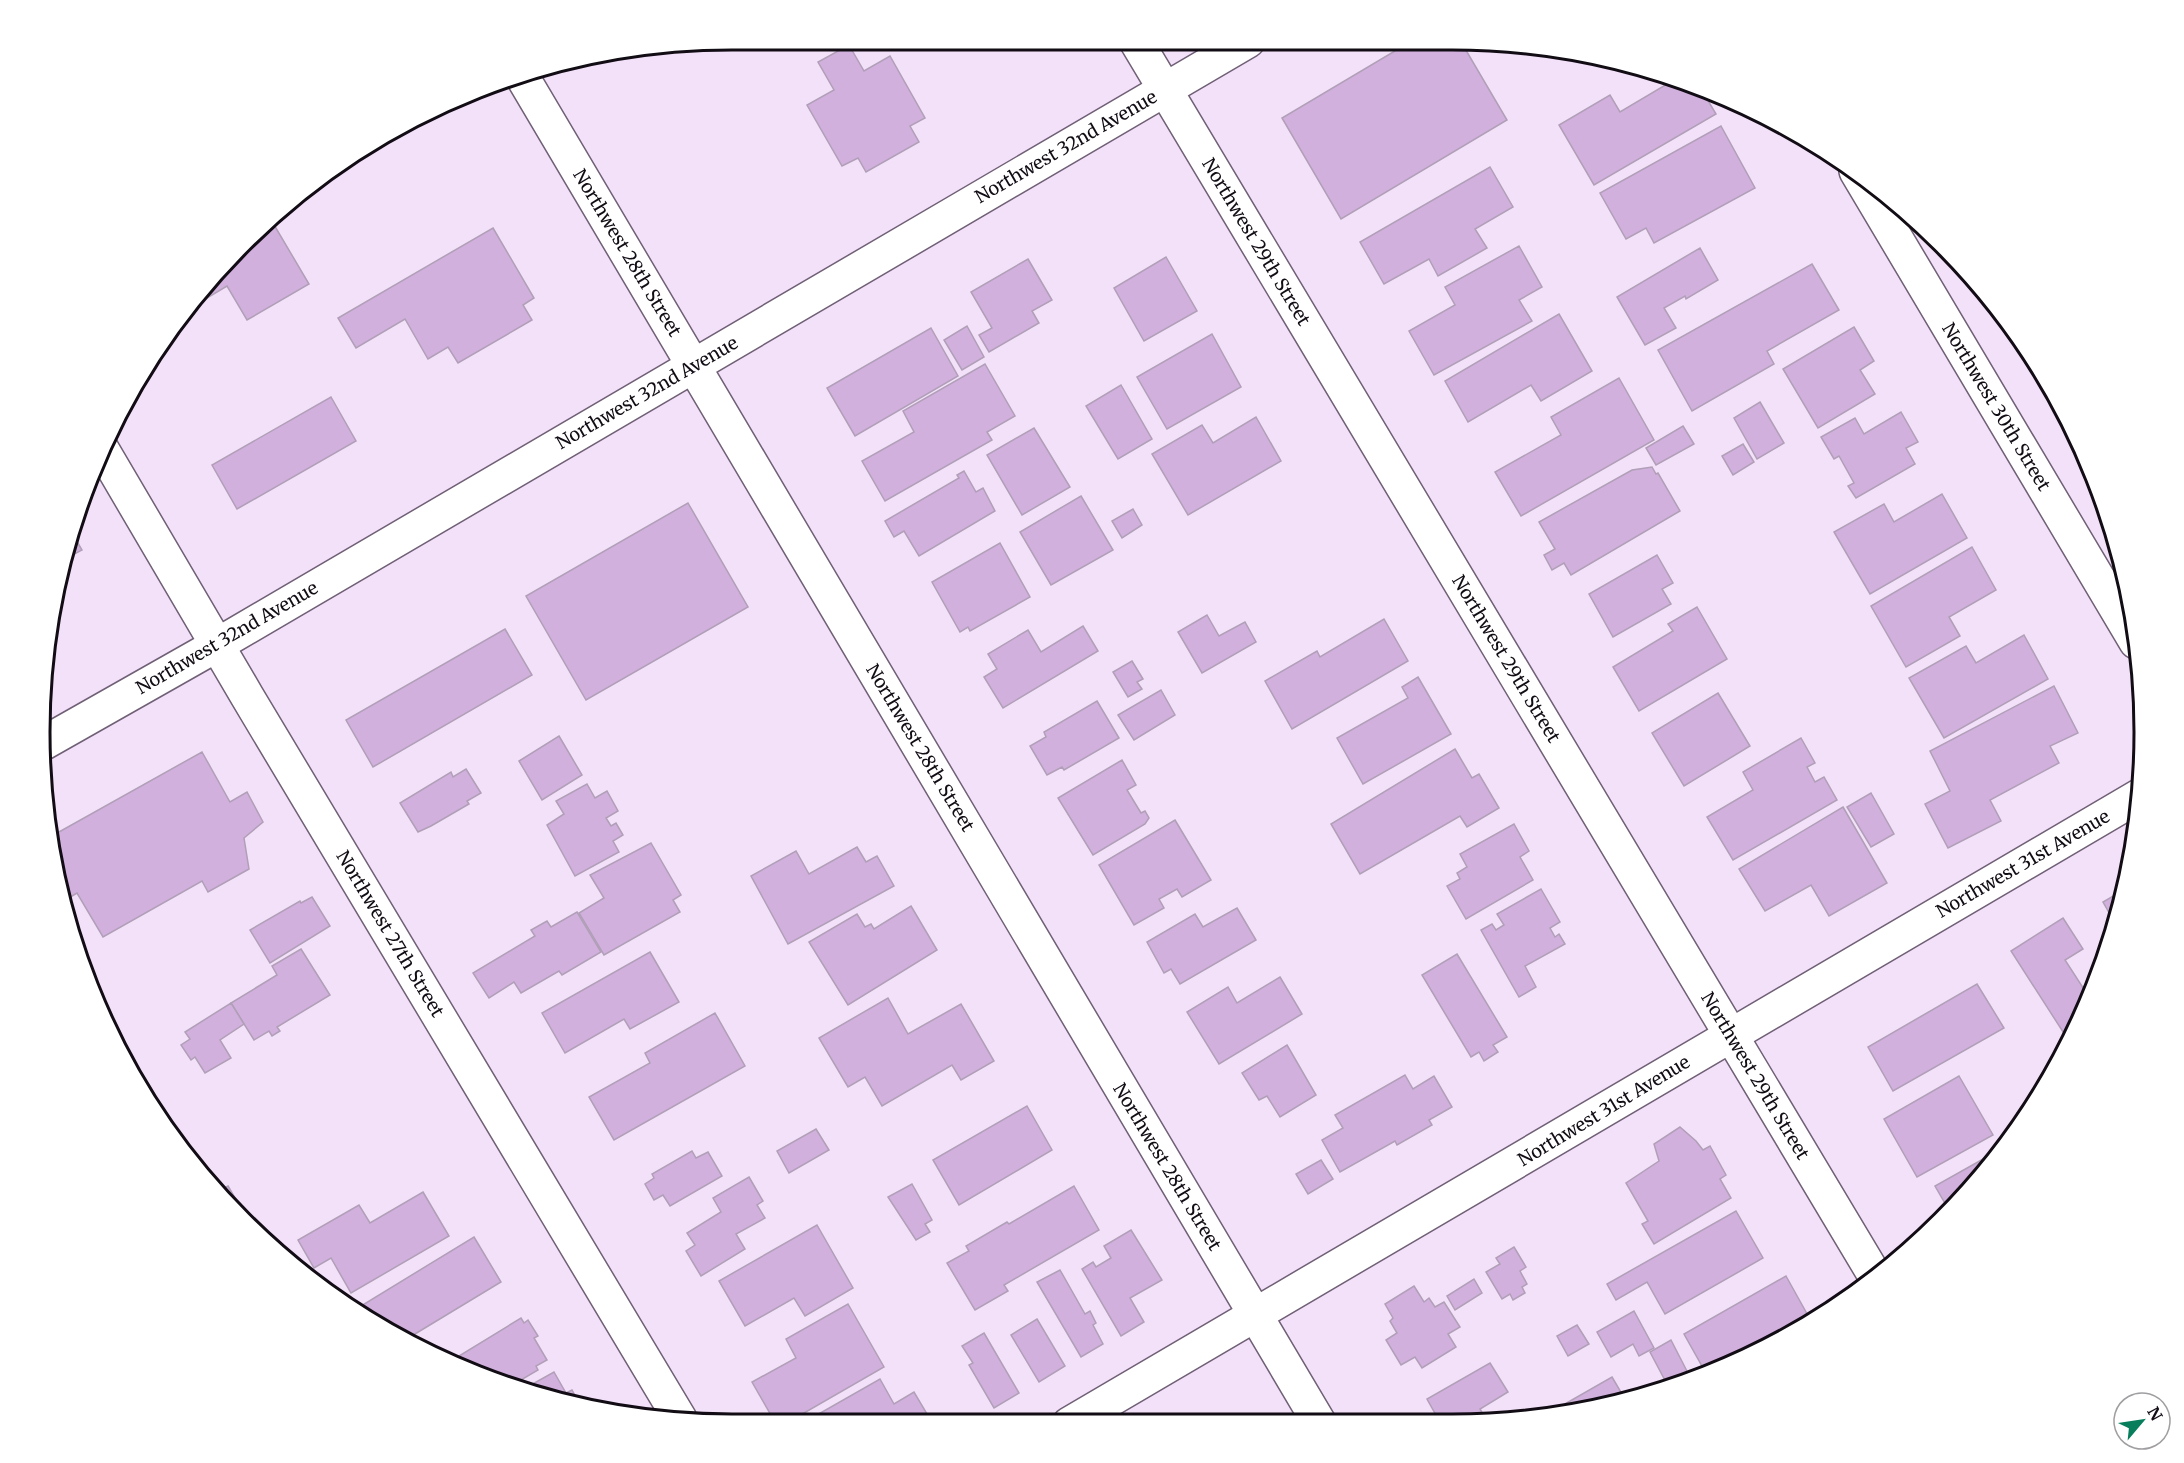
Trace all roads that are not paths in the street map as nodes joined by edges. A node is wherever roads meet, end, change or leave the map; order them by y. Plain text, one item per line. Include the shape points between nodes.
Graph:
1 (1141, 50) edge
2 (1231, 50) edge
3 (525, 82) edge
4 (1164, 89) junction
5 (1867, 189) edge
6 (694, 365) junction
7 (107, 458) edge
8 (2126, 625) edge
9 (217, 645) junction
10 (50, 740) edge
11 (2131, 801) edge
12 (1731, 1036) junction
13 (1871, 1270) edge
14 (1255, 1316) junction
15 (675, 1411) edge
16 (1086, 1414) edge
17 (1314, 1414) edge

1 - 4 street, Northwest 29th Street
2 - 4 street, Northwest 32nd Avenue
3 - 6 street, Northwest 28th Street
4 - 6 street, Northwest 32nd Avenue
4 - 12 street, Northwest 29th Street
5 - 8 street, Northwest 30th Street
6 - 9 street, Northwest 32nd Avenue
6 - 14 street, Northwest 28th Street
7 - 9 street, Northwest 27th Street
9 - 10 street, Northwest 32nd Avenue
9 - 15 street, Northwest 27th Street
11 - 12 street, Northwest 31st Avenue
12 - 13 street, Northwest 29th Street
12 - 14 street, Northwest 31st Avenue
14 - 16 street, Northwest 31st Avenue
14 - 17 street, Northwest 28th Street

